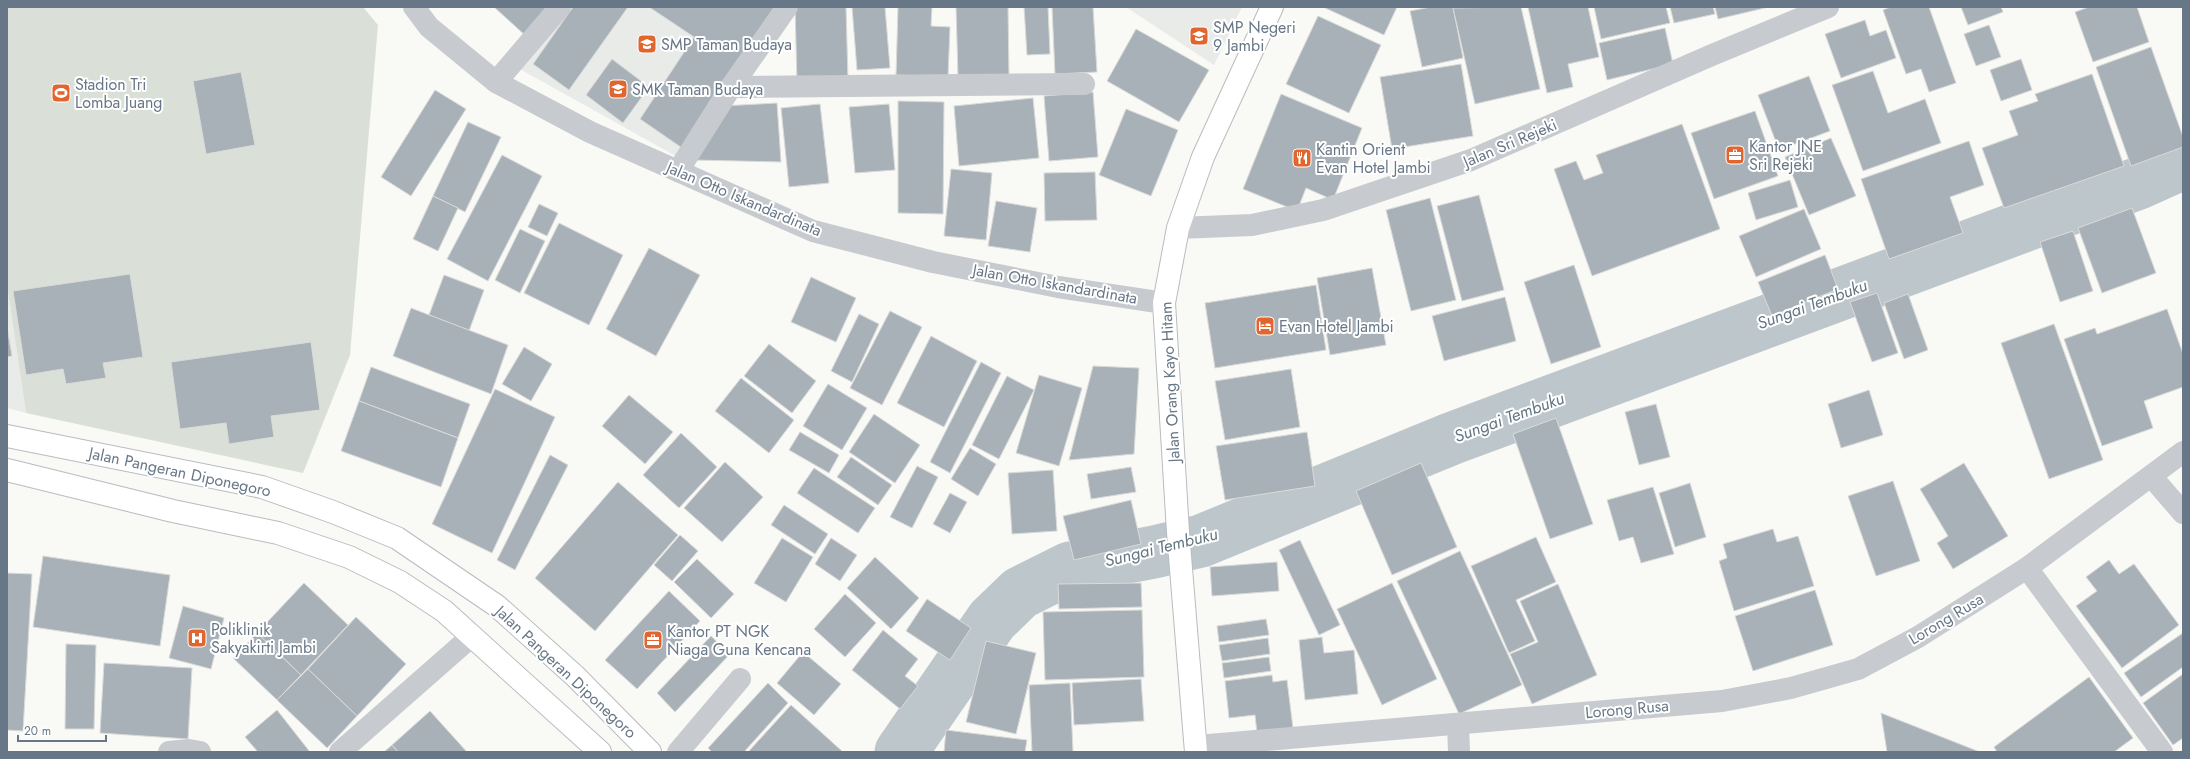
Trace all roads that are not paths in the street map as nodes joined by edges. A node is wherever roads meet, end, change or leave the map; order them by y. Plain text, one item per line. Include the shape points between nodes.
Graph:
1 (414, 7) edge
2 (560, 7) edge
3 (787, 7) edge
4 (1272, 7) edge
5 (1828, 7) edge
6 (496, 82) junction
7 (1084, 84) dead end
8 (731, 87) junction
9 (678, 171) junction
10 (1178, 228) junction
11 (1164, 303) junction
12 (7, 436) edge
13 (2183, 452) edge
14 (7, 470) edge
15 (2151, 476) junction
16 (2183, 513) edge
17 (2027, 568) junction
18 (472, 636) junction
19 (740, 679) dead end
20 (1458, 724) junction
21 (1196, 749) edge
22 (170, 752) edge
23 (200, 752) edge
24 (340, 752) edge
25 (600, 752) edge
26 (650, 752) edge
27 (678, 752) edge
28 (1459, 752) edge
29 (2162, 752) edge

1 - 6 street, Jalan Otto Iskandardinata via 429,27
2 - 6 street
3 - 8 street
4 - 10 main road, Jalan Orang Kayo Hitam via 1203,157
5 - 10 street, Jalan Sri Rejeki via 1472,160 1323,210 1252,225
6 - 9 street, Jalan Otto Iskandardinata via 590,132
7 - 8 street
8 - 9 street
9 - 11 street, Jalan Otto Iskandardinata via 813,231 941,264 1058,287
10 - 11 main road, Jalan Orang Kayo Hitam
11 - 21 main road, Jalan Orang Kayo Hitam via 1178,532
12 - 26 main road, Jalan Pangeran Diponegoro via 262,487 397,538 497,606 574,676
13 - 15 street, Lorong Rusa
14 - 18 main road via 173,511 278,533 349,557 400,582 444,611
15 - 16 street
15 - 17 street, Lorong Rusa
17 - 20 street, Lorong Rusa via 1918,637 1858,669 1790,688 1722,701
17 - 29 street
18 - 24 street
18 - 25 main road
19 - 27 street
20 - 21 street, Lorong Rusa
20 - 28 street
22 - 23 street

